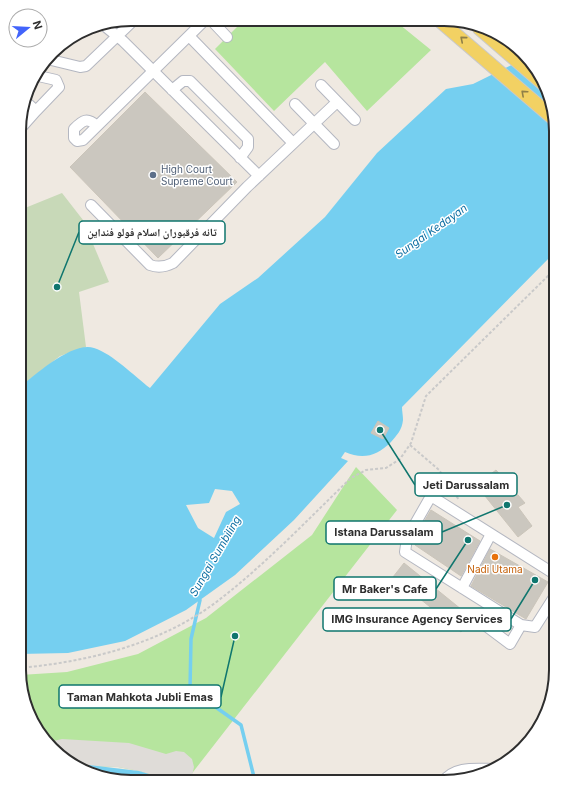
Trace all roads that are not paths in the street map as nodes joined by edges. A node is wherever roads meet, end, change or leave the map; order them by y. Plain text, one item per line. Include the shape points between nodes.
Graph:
1 (128, 26) edge
2 (199, 26) edge
3 (217, 26) edge
4 (448, 26) edge
5 (108, 29) edge
6 (189, 36) junction
7 (489, 36) edge
8 (117, 37) junction
9 (227, 37) dead end
10 (54, 61) edge
11 (153, 71) junction
12 (532, 74) edge
13 (41, 77) edge
14 (321, 85) dead end
15 (172, 90) junction
16 (337, 102) junction
17 (295, 104) dead end
18 (30, 105) edge
19 (36, 111) junction
20 (547, 113) edge
21 (355, 120) dead end
22 (27, 121) edge
23 (314, 123) junction
24 (97, 126) dead end
25 (293, 143) junction
26 (334, 144) dead end
27 (240, 158) junction
28 (259, 176) junction
29 (91, 205) dead end
30 (491, 534) junction
31 (549, 571) edge
32 (462, 588) junction
33 (549, 605) edge
34 (478, 620) dead end
35 (521, 624) junction
36 (476, 770) edge
37 (449, 775) edge

1 - 8 street
2 - 6 street
3 - 9 street
20 -> 4 main road
5 - 8 street
6 - 11 street
6 - 25 street
7 - 12 main road
8 - 10 street via 86,66
8 - 11 street
11 - 15 street
11 - 24 street
13 - 19 street via 56,80 59,87
14 - 16 street
15 - 27 street
15 - 27 street via 183,81 190,81 222,112 248,139 248,147
16 - 21 street
16 - 23 street
17 - 23 street
18 - 19 street
19 - 22 street
23 - 25 street
23 - 26 street
25 - 28 street
27 - 28 street
28 - 29 street via 173,263 162,267 150,264
30 - 31 street
30 - 32 street
30 - 32 street via 431,496 407,538 405,552
32 - 35 street
33 - 35 street via 535,627
34 - 35 street via 510,644
36 - 37 street via 462,770

